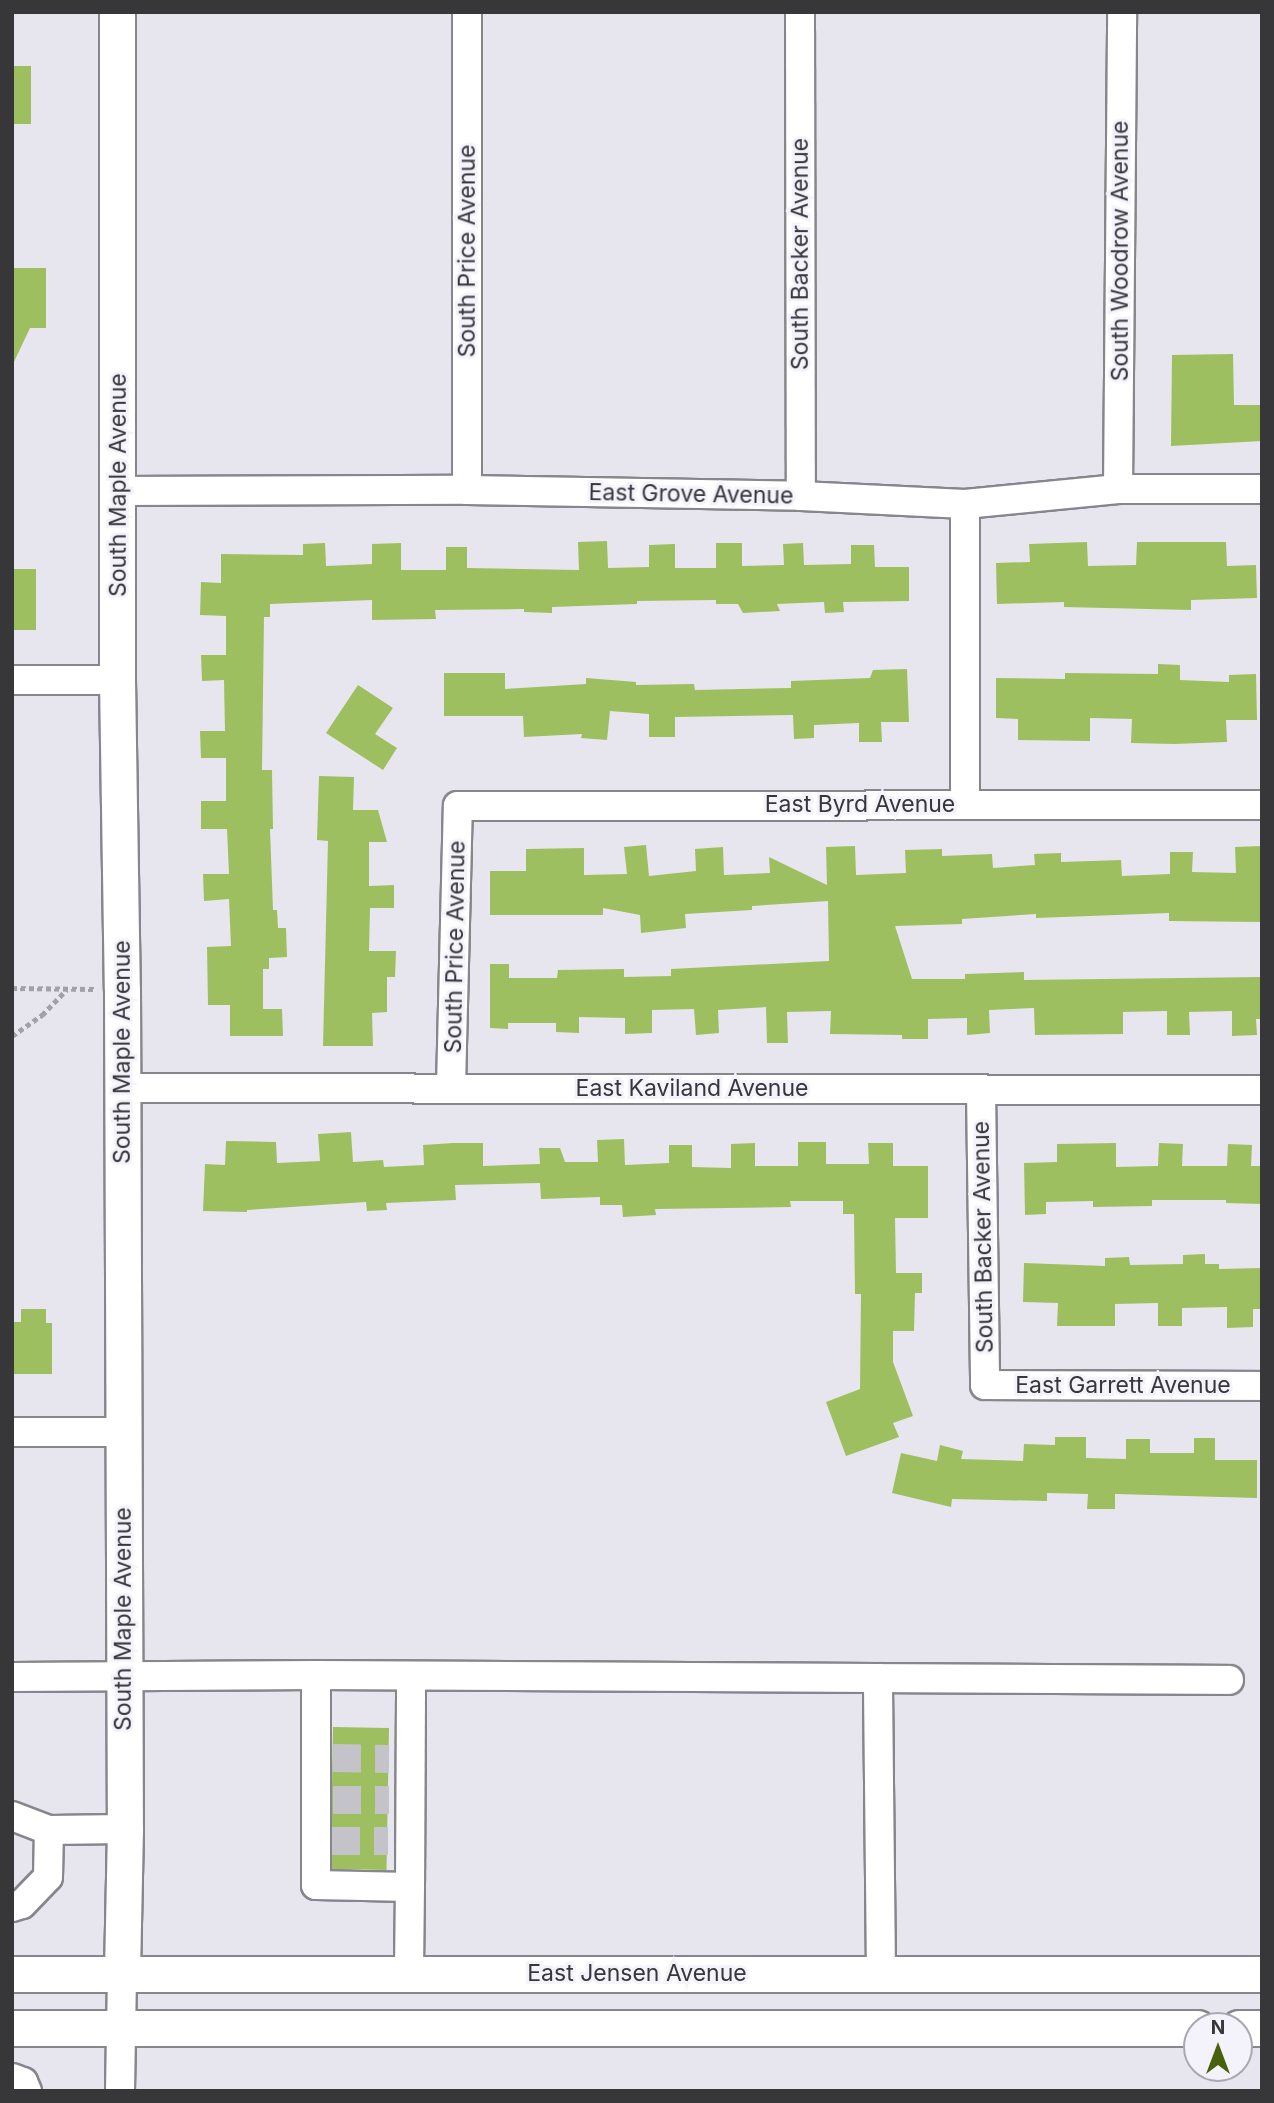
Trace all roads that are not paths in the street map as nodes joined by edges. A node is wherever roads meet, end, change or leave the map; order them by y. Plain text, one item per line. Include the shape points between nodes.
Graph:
1 (117, 12) edge
2 (467, 12) edge
3 (800, 12) edge
4 (1122, 12) edge
5 (1118, 489) junction
6 (1262, 489) edge
7 (467, 490) junction
8 (118, 491) junction
9 (801, 496) junction
10 (965, 504) junction
11 (12, 680) edge
12 (117, 680) junction
13 (965, 804) junction
14 (1262, 805) edge
15 (458, 806) joint
16 (451, 1087) junction
17 (123, 1088) junction
18 (981, 1090) junction
19 (1262, 1090) edge
20 (985, 1385) joint
21 (1262, 1386) edge
22 (12, 1432) edge
23 (122, 1433) junction
24 (122, 1675) junction
25 (316, 1675) junction
26 (411, 1676) junction
27 (12, 1677) edge
28 (878, 1678) junction
29 (1229, 1680) dead end
30 (12, 1816) edge
31 (125, 1829) junction
32 (49, 1830) junction
33 (410, 1887) junction
34 (12, 1907) edge
35 (410, 1972) junction
36 (122, 1973) junction
37 (881, 1973) junction
38 (12, 1974) edge
39 (1262, 1974) edge
40 (120, 2027) junction
41 (12, 2028) edge
42 (1183, 2028) edge
43 (12, 2078) edge
44 (27, 2091) edge
45 (120, 2091) edge

1 - 8 main road, South Maple Avenue
2 - 7 street, South Price Avenue
3 - 9 street, South Backer Avenue
4 - 5 street, South Woodrow Avenue
5 - 6 street, East Grove Avenue
5 - 10 street, East Grove Avenue
7 - 8 street, East Grove Avenue
7 - 9 street, East Grove Avenue
8 - 12 main road, South Maple Avenue
9 - 10 street, East Grove Avenue
10 - 13 street
11 - 12 street
12 - 17 main road, South Maple Avenue
13 - 14 street, East Byrd Avenue
13 - 15 street, East Byrd Avenue
15 - 16 street, South Price Avenue
16 - 17 street, East Kaviland Avenue
16 - 18 street, East Kaviland Avenue
17 - 23 main road, South Maple Avenue
18 - 19 street, East Kaviland Avenue
18 - 20 street, South Backer Avenue
20 - 21 street, East Garrett Avenue
22 - 23 street
23 - 24 main road, South Maple Avenue
24 - 25 street
24 - 27 street
24 - 31 main road, South Maple Avenue
25 - 26 street
25 - 33 street via 325,1758 324,1841 316,1885
26 - 28 street
26 - 33 street via 399,1800 399,1841
28 - 29 street
28 - 37 street
30 - 32 street
31 - 32 street
31 - 36 main road, South Maple Avenue
32 - 34 street via 48,1877 22,1904
33 - 35 street
35 - 36 main road, East Jensen Avenue
35 - 37 main road, East Jensen Avenue
36 - 38 main road, East Jensen Avenue
36 - 40 street, South Maple Avenue
37 - 39 main road, East Jensen Avenue
40 - 41 main road
40 - 42 main road
40 - 45 street, South Maple Avenue
43 - 44 street via 23,2082

